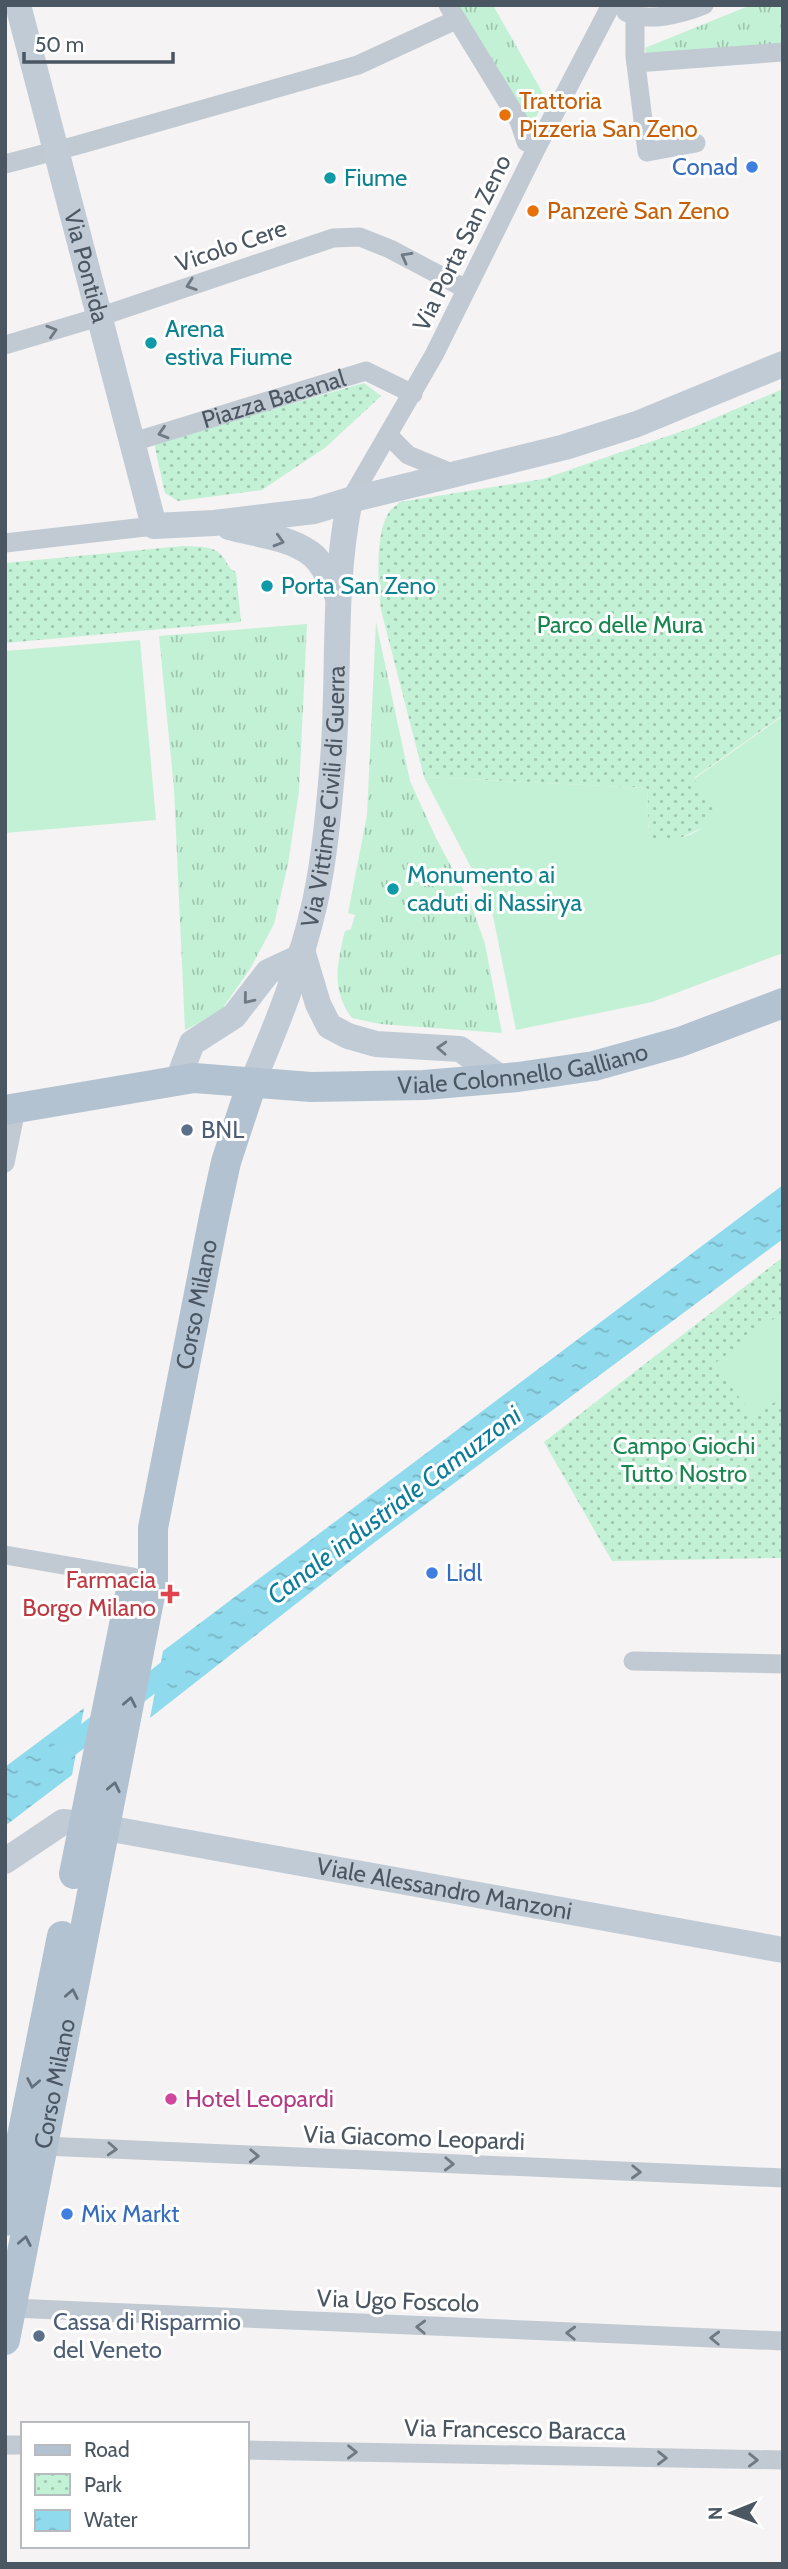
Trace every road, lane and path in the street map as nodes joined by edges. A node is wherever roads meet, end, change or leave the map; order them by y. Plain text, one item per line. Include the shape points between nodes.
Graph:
1 (18, 5) edge
2 (612, 5) edge
3 (704, 5) edge
4 (448, 14) edge
5 (635, 17) junction
6 (783, 52) edge
7 (636, 63) junction
8 (526, 142) dead end
9 (696, 144) dead end
10 (55, 152) junction
11 (5, 164) edge
12 (466, 289) junction
13 (99, 317) junction
14 (5, 345) edge
15 (783, 364) edge
16 (413, 394) junction
17 (388, 435) junction
18 (133, 442) junction
19 (454, 474) junction
20 (147, 498) junction
21 (350, 500) junction
22 (214, 523) junction
23 (183, 524) junction
24 (154, 526) junction
25 (5, 543) edge
26 (337, 595) junction
27 (301, 954) junction
28 (783, 1003) edge
29 (501, 1078) junction
30 (178, 1080) junction
31 (252, 1083) junction
32 (11, 1109) edge
33 (5, 1163) edge
34 (153, 1528) junction
35 (5, 1555) edge
36 (133, 1577) junction
37 (633, 1661) dead end
38 (783, 1664) edge
39 (95, 1826) junction
40 (5, 1861) edge
41 (783, 1950) edge
42 (43, 2146) junction
43 (783, 2178) edge
44 (5, 2221) edge
45 (11, 2308) junction
46 (5, 2340) edge
47 (783, 2341) edge
48 (248, 2449) edge
49 (783, 2460) edge

1 - 10 street, Via Pontida
2 - 5 street
2 - 12 street, Via Porta San Zeno
3 - 5 street via 668,15
4 - 8 street via 519,121
4 - 10 street via 358,65
5 - 7 street
6 - 7 street
7 - 9 street via 647,152
10 - 11 street
10 - 13 street, Via Pontida
12 -> 13 street, Vicolo Cere via 360,237 333,237
12 - 16 street, Via Porta San Zeno
14 -> 13 street, Vicolo Cere
13 - 18 street, Via Pontida
15 - 19 street via 638,424
16 - 17 street, Via Porta San Zeno
16 -> 18 street, Piazza Bacanal via 366,371
17 - 19 street via 408,455
17 - 21 street, Via Porta San Zeno
18 - 20 street, Via Pontida
19 - 21 street
20 - 23 street
20 - 24 street, Via Pontida
21 - 22 street via 314,512
21 - 26 street, Via Vittime Civili di Guerra
22 - 23 street
22 -> 26 street via 290,543 310,553
23 - 24 street
24 - 25 street
26 - 27 street, Via Vittime Civili di Guerra via 333,760 315,901
29 -> 27 street via 460,1049 376,1044 329,1026
27 -> 30 street via 268,972 234,1016 192,1043
27 - 31 street, Via Vittime Civili di Guerra
28 - 29 main road, Viale Colonnello Galliano via 680,1042 594,1066
29 - 31 main road, Viale Colonnello Galliano via 411,1086
30 - 31 main road, Viale Colonnello Galliano
30 - 32 main road, Viale Colonnello Galliano
31 - 34 main road, Corso Milano via 226,1163
32 - 33 street
34 - 36 main road, Corso Milano
39 -> 34 main road, Corso Milano via 122,1746 153,1580
35 - 36 street
36 - 39 main road, Corso Milano via 97,1762
37 - 38 street
39 - 40 street via 63,1822
39 - 41 street, Viale Alessandro Manzoni
42 -> 39 main road, Corso Milano via 94,1873
39 -> 44 main road, Corso Milano
42 -> 43 street, Via Giacomo Leopardi
45 -> 42 main road, Corso Milano
45 - 46 main road, Corso Milano
47 -> 45 street, Via Ugo Foscolo
48 -> 49 street, Via Francesco Baracca

